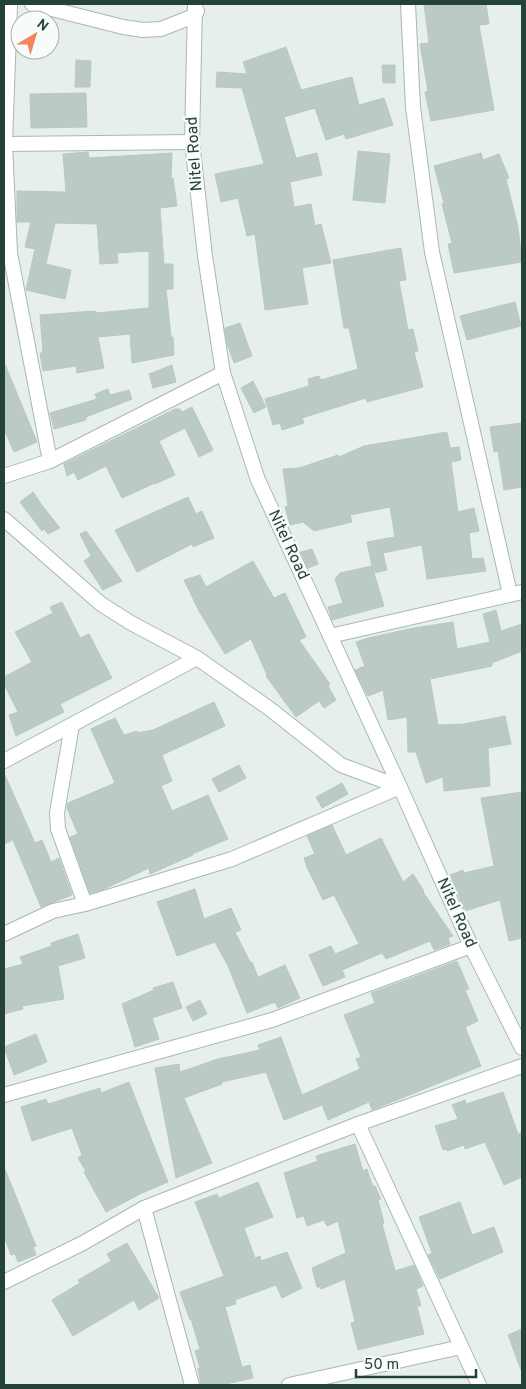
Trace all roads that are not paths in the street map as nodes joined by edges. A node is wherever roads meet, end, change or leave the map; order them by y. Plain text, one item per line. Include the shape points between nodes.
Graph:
1 (10, 4) edge
2 (32, 4) edge
3 (202, 4) edge
4 (408, 4) edge
5 (194, 10) edge
6 (192, 142) junction
7 (5, 144) edge
8 (222, 373) junction
9 (50, 461) junction
10 (4, 476) edge
11 (4, 519) edge
12 (516, 593) edge
13 (330, 636) junction
14 (197, 658) junction
15 (72, 725) junction
16 (4, 761) edge
17 (400, 787) junction
18 (86, 904) junction
19 (4, 934) edge
20 (471, 946) junction
21 (522, 1048) edge
22 (522, 1066) edge
23 (4, 1095) edge
24 (358, 1124) junction
25 (144, 1208) junction
26 (4, 1282) edge
27 (461, 1347) junction
28 (192, 1385) edge
29 (290, 1385) edge
30 (479, 1385) edge

1 - 7 street
2 - 5 street via 143,30 161,28
3 - 5 street
4 - 12 street via 413,107 432,252
5 - 6 street, Nitel Road
6 - 7 street
6 - 8 street, Nitel Road
7 - 9 street via 10,253
8 - 9 street
8 - 13 street, Nitel Road via 258,480
9 - 10 street
11 - 14 street via 101,604
12 - 13 street
13 - 17 street, Nitel Road
14 - 15 street
14 - 17 street via 270,709 341,765
15 - 16 street
15 - 18 street via 57,813 58,829
17 - 18 street via 232,859
17 - 20 street, Nitel Road
18 - 19 street via 53,912
20 - 21 street, Nitel Road
20 - 23 street via 272,1020
22 - 24 street
24 - 25 street
24 - 27 street
25 - 26 street
25 - 28 street
27 - 29 street
27 - 30 street

